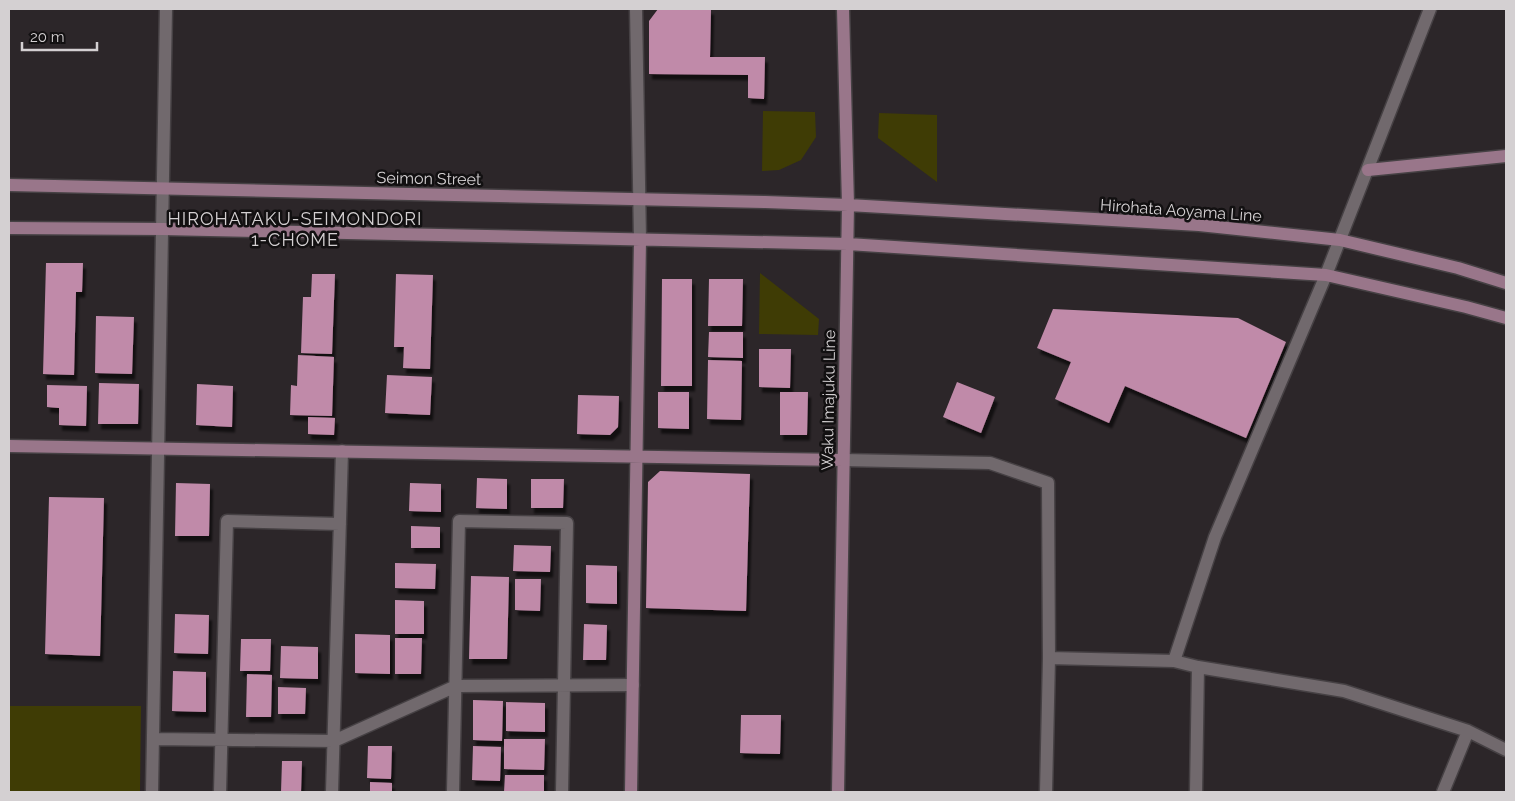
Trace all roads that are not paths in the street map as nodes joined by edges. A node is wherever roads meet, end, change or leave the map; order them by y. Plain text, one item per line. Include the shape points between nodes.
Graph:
1 (166, 9) edge
2 (636, 9) edge
3 (843, 9) edge
4 (1430, 9) edge
5 (1506, 156) edge
6 (1368, 170) junction
7 (9, 185) edge
8 (162, 188) junction
9 (640, 200) junction
10 (848, 205) junction
11 (9, 228) edge
12 (162, 229) junction
13 (640, 240) junction
14 (1340, 240) junction
15 (848, 244) junction
16 (1326, 275) junction
17 (1506, 283) edge
18 (1506, 318) edge
19 (9, 446) edge
20 (157, 448) junction
21 (342, 451) junction
22 (638, 456) junction
23 (843, 460) junction
24 (340, 524) junction
25 (1049, 658) junction
26 (1174, 661) junction
27 (1198, 667) junction
28 (633, 685) junction
29 (456, 686) junction
30 (564, 686) junction
31 (1468, 731) junction
32 (154, 739) junction
33 (221, 740) junction
34 (334, 741) junction
35 (1506, 750) edge
36 (152, 792) edge
37 (220, 792) edge
38 (332, 792) edge
39 (454, 792) edge
40 (562, 792) edge
41 (631, 792) edge
42 (838, 792) edge
43 (1046, 792) edge
44 (1196, 792) edge
45 (1443, 792) edge

1 - 8 street
2 - 9 street
3 - 10 street, Waku Imajuku Line
4 - 6 street
5 - 6 street
6 - 14 street
7 - 8 street, Seimon Street
8 - 9 street, Seimon Street
8 - 12 street
9 - 10 street, Seimon Street
9 - 13 street
10 - 14 street, Hirohata Aoyama Line via 1199,225
10 - 15 street, Waku Imajuku Line
11 - 12 street
12 - 13 street
12 - 20 street
13 - 15 street
13 - 22 street
14 - 16 street
14 - 17 street, Hirohata Aoyama Line
15 - 16 street
15 - 23 street, Waku Imajuku Line
16 - 18 street
16 - 26 street via 1215,536
19 - 20 street
20 - 21 street
20 - 32 street
21 - 22 street
21 - 24 street
22 - 23 street
22 - 28 street
23 - 25 street via 990,463 1048,483
23 - 42 street, Waku Imajuku Line
24 - 33 street via 227,521
24 - 34 street
25 - 26 street
25 - 43 street
26 - 27 street
27 - 31 street via 1344,690
27 - 44 street
28 - 30 street
28 - 41 street
29 - 30 street
29 - 30 street via 459,521 567,523
29 - 34 street
29 - 39 street
30 - 40 street
31 - 35 street
31 - 45 street
32 - 33 street
32 - 36 street
33 - 34 street
33 - 37 street
34 - 38 street

